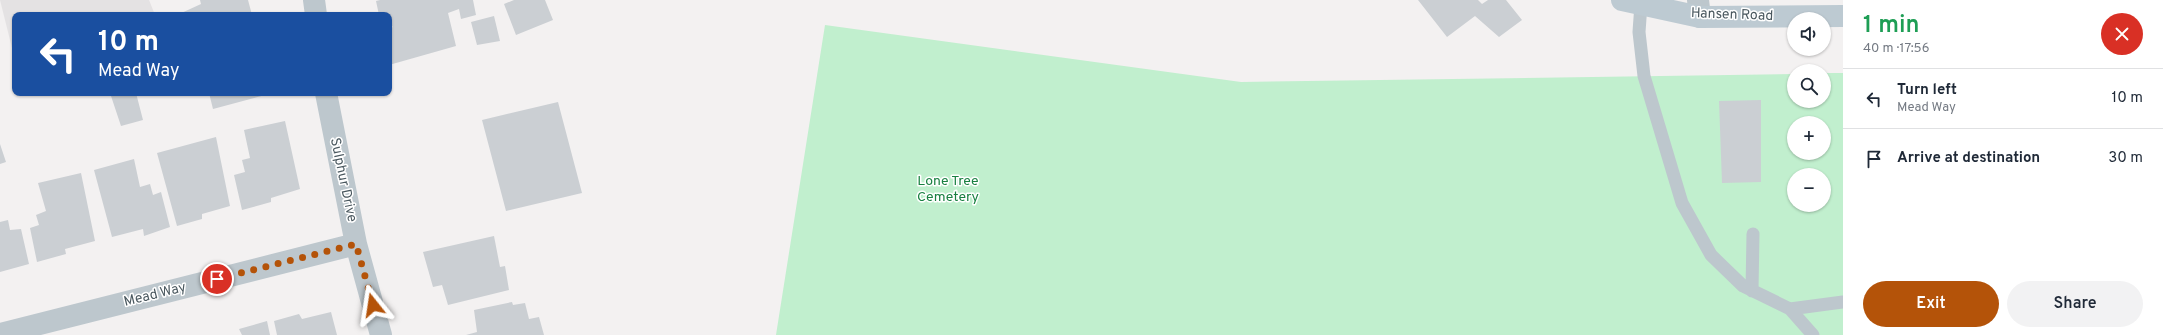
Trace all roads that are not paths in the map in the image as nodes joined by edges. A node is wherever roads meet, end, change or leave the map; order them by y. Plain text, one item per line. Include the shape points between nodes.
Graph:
1 (314, 0) edge
2 (1631, 2) edge
3 (1699, 8) edge
4 (316, 12) edge
5 (1843, 16) edge
6 (327, 96) edge
7 (1753, 234) dead end
8 (356, 244) junction
9 (1752, 291) junction
10 (1843, 302) edge
11 (1790, 309) junction
12 (0, 334) edge
13 (381, 335) edge
14 (1813, 335) edge

1 - 4 street
2 - 3 street, Hansen Road
2 - 9 lane via 1640,32 1644,76 1682,203 1711,255
3 - 5 street, Hansen Road
6 - 8 street, Sulphur Drive
7 - 9 lane
8 - 12 street, Mead Way
8 - 13 street, Sulphur Drive
9 - 11 lane
10 - 11 lane
11 - 14 lane

